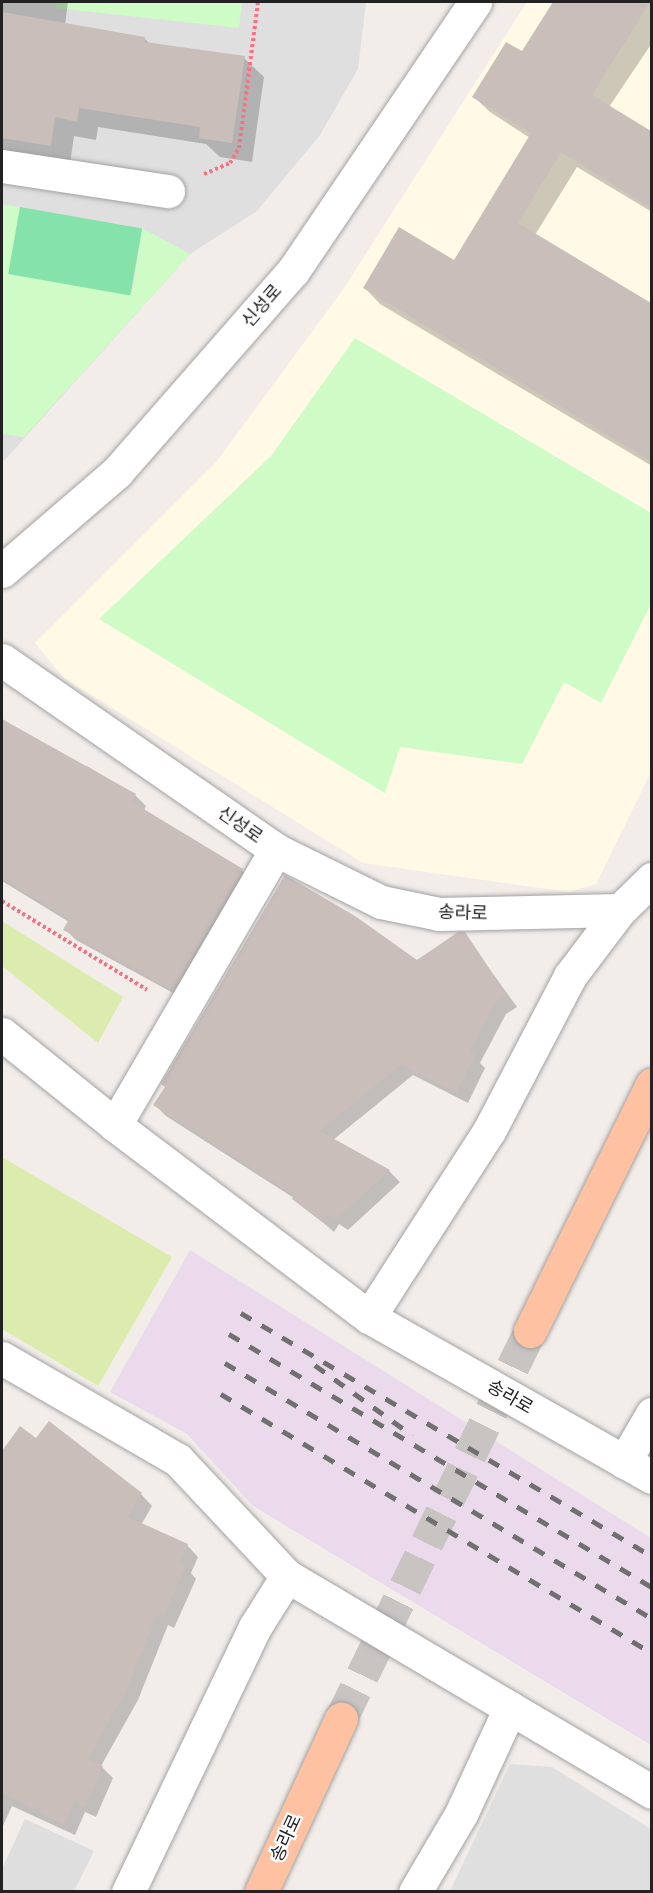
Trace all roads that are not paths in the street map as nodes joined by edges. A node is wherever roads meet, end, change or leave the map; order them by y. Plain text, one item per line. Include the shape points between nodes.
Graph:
1 (475, 2) edge
2 (2, 166) edge
3 (168, 191) road end
4 (2, 571) edge
5 (2, 660) edge
6 (276, 850) junction
7 (651, 879) edge
8 (620, 910) junction
9 (2, 1034) edge
10 (651, 1084) edge
11 (115, 1125) junction
12 (369, 1317) junction
13 (530, 1330) tunnel mouth
14 (5, 1369) edge
15 (651, 1414) edge
16 (638, 1470) edge
17 (287, 1576) junction
18 (510, 1708) junction
19 (341, 1719) tunnel mouth
20 (651, 1792) edge
21 (128, 1892) edge
22 (261, 1892) edge
23 (414, 1892) edge

1 - 4 street, 신성로 via 293,271 117,472
2 - 3 street
5 - 6 street, 신성로
6 - 8 street, 송라로 via 381,902 439,914
6 - 11 street, 신성로
7 - 8 street
8 - 12 street via 570,976 489,1131
9 - 11 street, 송라로
10 - 13 main road
11 - 12 street, 송라로
12 - 16 street, 송라로
14 - 17 street via 178,1460
15 - 16 street
17 - 18 street
17 - 21 street via 255,1627
18 - 20 street
18 - 23 street via 461,1814
19 - 22 main road, 송라로

